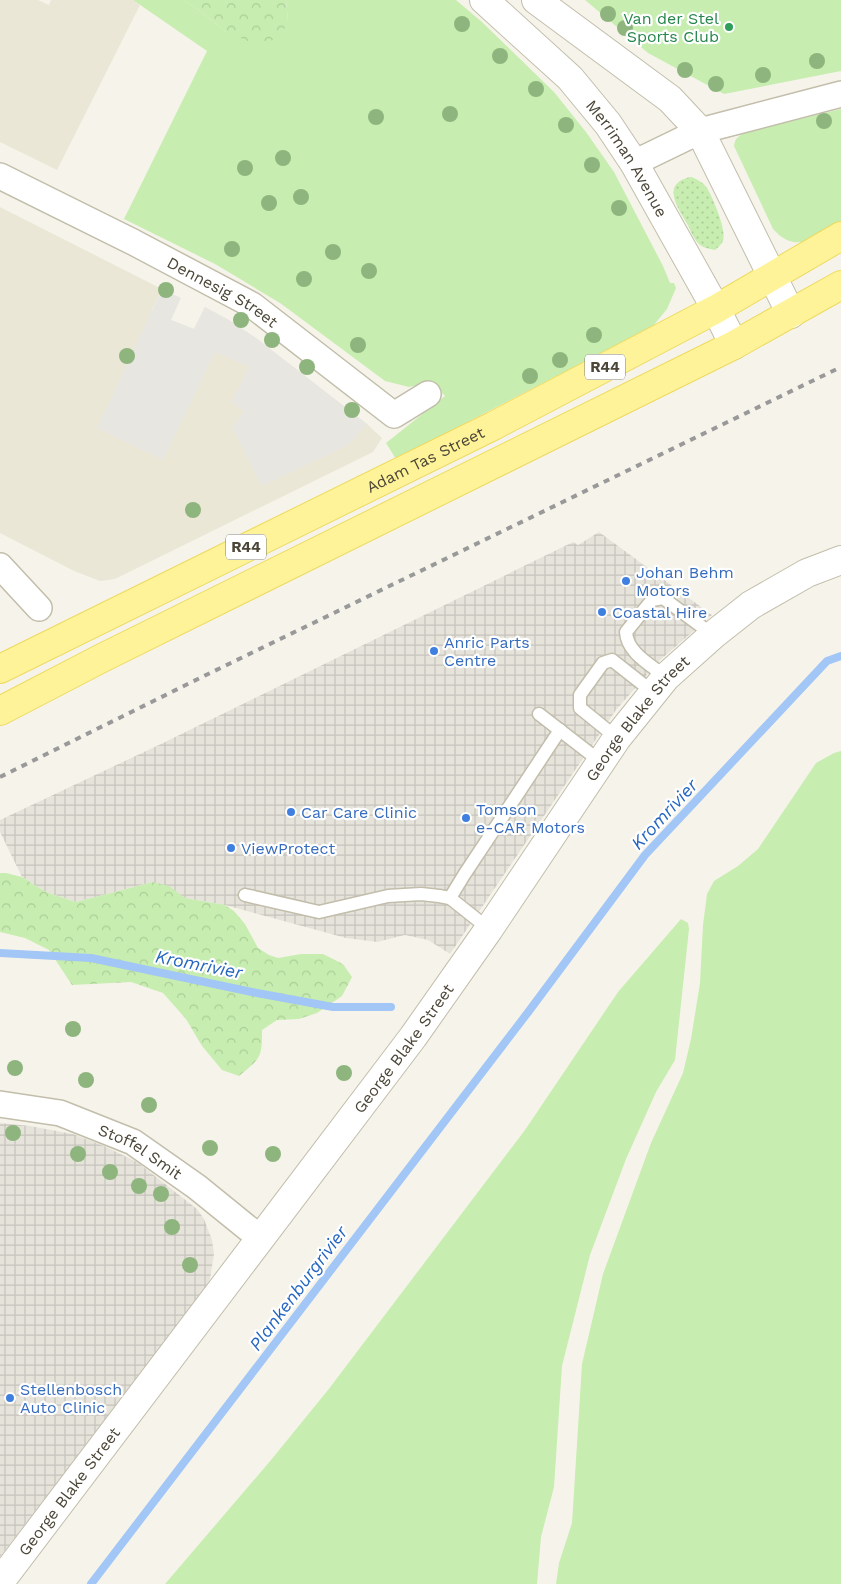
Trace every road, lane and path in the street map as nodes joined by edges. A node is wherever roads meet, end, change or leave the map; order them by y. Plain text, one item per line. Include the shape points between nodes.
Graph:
1 (484, 0) edge
2 (536, 0) edge
3 (841, 94) edge
4 (700, 131) junction
5 (634, 163) junction
6 (0, 176) edge
7 (841, 236) edge
8 (772, 275) junction
9 (841, 285) edge
10 (716, 308) junction
11 (791, 314) junction
12 (734, 345) junction
13 (428, 394) dead end
14 (841, 560) edge
15 (0, 566) edge
16 (39, 608) dead end
17 (713, 635) junction
18 (0, 669) edge
19 (660, 685) junction
20 (0, 711) edge
21 (540, 714) dead end
22 (560, 730) junction
23 (617, 738) junction
24 (601, 762) junction
25 (245, 895) dead end
26 (450, 898) junction
27 (489, 929) junction
28 (0, 1104) edge
29 (260, 1238) junction
30 (0, 1582) edge

1 - 5 street, Merriman Avenue via 570,78 608,124
2 - 4 street via 670,99
3 - 4 street
4 - 5 street
4 - 8 street
5 - 10 street, Merriman Avenue
6 - 13 street, Dennesig Street via 252,305 394,415
7 - 8 main road, Adam Tas Street / R44
8 - 10 main road, Adam Tas Street / R44
8 - 11 street
9 - 11 main road, R44
10 - 12 street, Merriman Avenue
10 - 18 main road, Adam Tas Street / R44 via 493,426
11 - 12 main road, R44
12 - 20 main road, R44
14 - 17 street, George Blake Street via 807,573 751,605
15 - 16 street
17 - 19 street, George Blake Street
17 - 19 lane via 663,598 652,600 626,632 631,649
19 - 23 street, George Blake Street
19 - 23 lane via 612,660 604,663 580,694 580,708
21 - 22 lane
22 - 24 lane
22 - 26 lane
23 - 24 street, George Blake Street
24 - 27 street, George Blake Street
25 - 26 lane via 319,912 388,896 421,894
26 - 27 lane
27 - 29 street, George Blake Street
28 - 29 street, Stoffel Smit via 60,1113 133,1142 197,1187
29 - 30 street, George Blake Street

